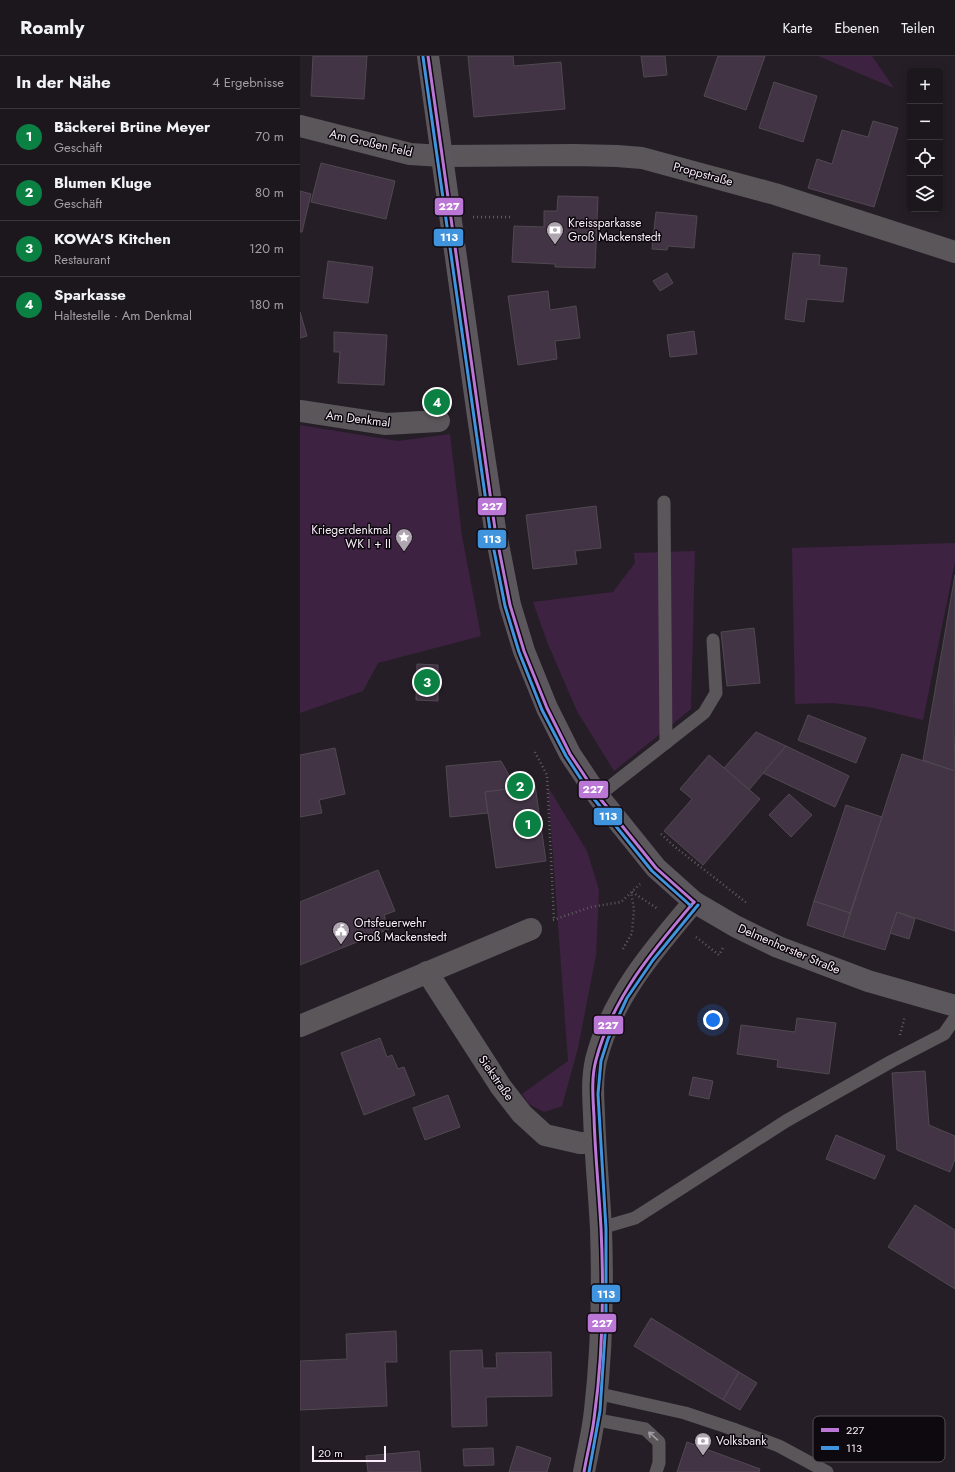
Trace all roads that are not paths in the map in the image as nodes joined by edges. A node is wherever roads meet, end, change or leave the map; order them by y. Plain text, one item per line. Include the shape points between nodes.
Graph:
1 (428, 56) edge
2 (300, 126) edge
3 (442, 156) junction
4 (955, 252) edge
5 (300, 411) edge
6 (439, 421) dead end
7 (664, 502) dead end
8 (713, 640) dead end
9 (666, 744) junction
10 (598, 796) junction
11 (694, 902) junction
12 (531, 929) road end
13 (427, 972) junction
14 (955, 1006) edge
15 (955, 1018) edge
16 (300, 1026) edge
17 (595, 1143) junction
18 (601, 1228) junction
19 (596, 1394) junction
20 (594, 1418) junction
21 (584, 1472) edge
22 (656, 1472) edge
23 (827, 1472) edge

1 - 3 main road, Delmenhorster Straße
2 - 3 street, Am Großen Feld via 410,154
3 - 4 street, Proppstraße via 575,155 642,158 761,190
3 - 10 main road, Delmenhorster Straße via 495,529 510,605 524,651 547,708 570,754
5 - 6 street, Am Denkmal via 386,424
7 - 9 lane
8 - 9 lane via 716,693 704,713
9 - 10 lane
10 - 11 main road, Delmenhorster Straße via 656,868
11 - 14 main road, Delmenhorster Straße via 735,926 785,950 868,981
11 - 17 street via 646,961 609,1022 596,1061 593,1082
12 - 13 street
13 - 16 street
13 - 17 street, Siekstraße via 500,1087 522,1114 545,1136 580,1143
15 - 18 lane via 944,1034 786,1122 635,1218
17 - 18 street
18 - 19 street via 601,1342
19 - 20 street
19 - 23 lane via 685,1413 736,1430 779,1446
20 - 21 street
22 -> 20 lane via 659,1463 659,1442 645,1429

